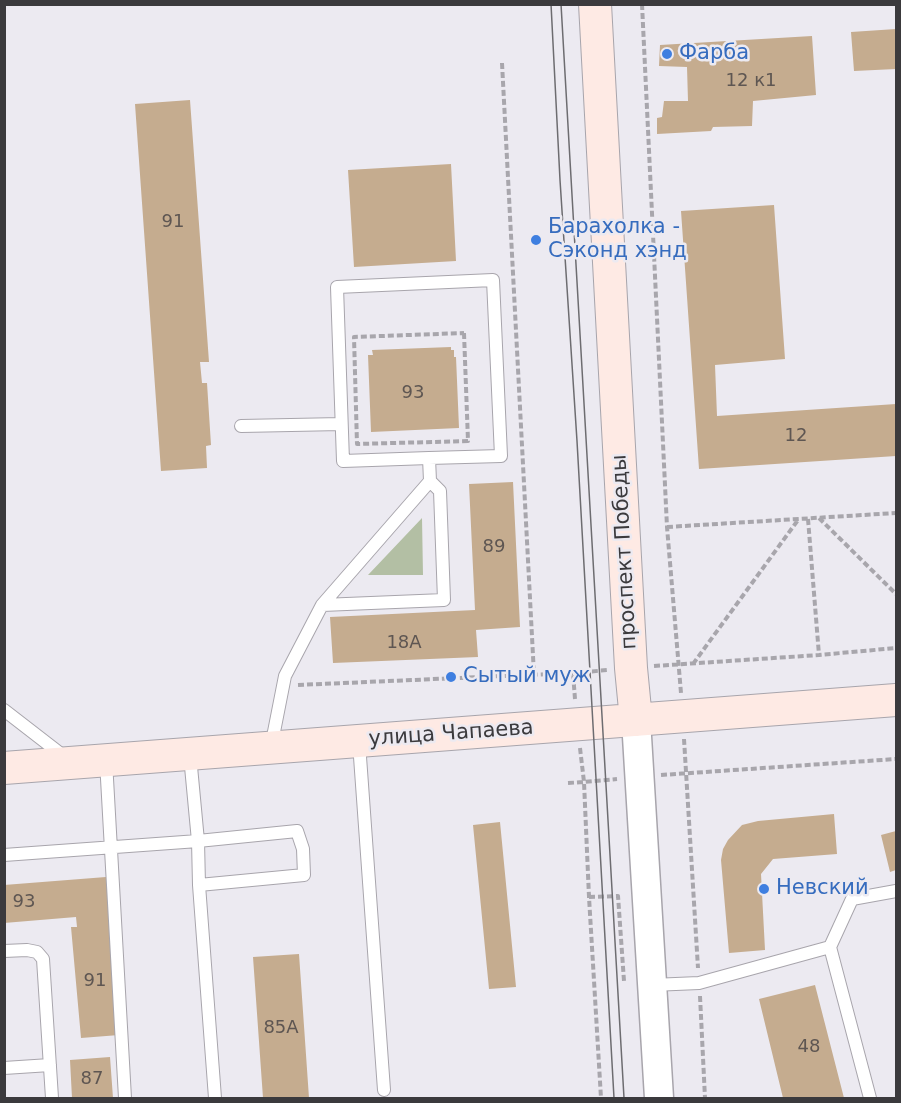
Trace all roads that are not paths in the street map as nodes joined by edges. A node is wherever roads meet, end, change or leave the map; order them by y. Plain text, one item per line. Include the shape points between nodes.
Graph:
1 (595, 4) edge
2 (341, 424) junction
3 (241, 426) dead end
4 (429, 458) junction
5 (430, 481) junction
6 (322, 605) junction
7 (897, 700) edge
8 (4, 710) edge
9 (636, 720) junction
10 (358, 741) junction
11 (271, 748) junction
12 (190, 754) junction
13 (106, 760) junction
14 (72, 763) junction
15 (4, 768) edge
16 (198, 841) junction
17 (110, 847) junction
18 (4, 855) edge
19 (199, 885) junction
20 (897, 891) edge
21 (830, 947) junction
22 (4, 951) edge
23 (652, 986) junction
24 (50, 1065) junction
25 (4, 1068) edge
26 (384, 1090) dead end
27 (52, 1098) edge
28 (125, 1098) edge
29 (214, 1098) edge
30 (659, 1098) edge
31 (870, 1098) edge

1 - 9 main road, проспект Победы
2 - 3 lane
2 - 4 lane via 343,461
2 - 4 lane via 337,286 493,280 501,456
4 - 5 lane
5 - 6 lane
5 - 6 lane via 440,491 444,600
6 - 11 lane via 285,676
7 - 9 main road, улица Чапаева
8 - 14 lane
9 - 10 main road, улица Чапаева
9 - 23 street, проспект Победы
10 - 11 main road, улица Чапаева
10 - 26 lane
11 - 12 main road, улица Чапаева
12 - 13 main road, улица Чапаева
12 - 16 lane
13 - 14 main road, улица Чапаева
13 - 17 lane
14 - 15 main road, улица Чапаева
16 - 17 lane
16 - 19 lane
16 - 19 lane via 297,831 303,849 304,875
17 - 18 lane
17 - 28 lane
19 - 29 lane
20 - 21 lane via 852,899
21 - 23 lane via 699,984
21 - 31 lane
22 - 24 lane via 37,952 43,959
23 - 30 street, проспект Победы
24 - 25 lane
24 - 27 lane

